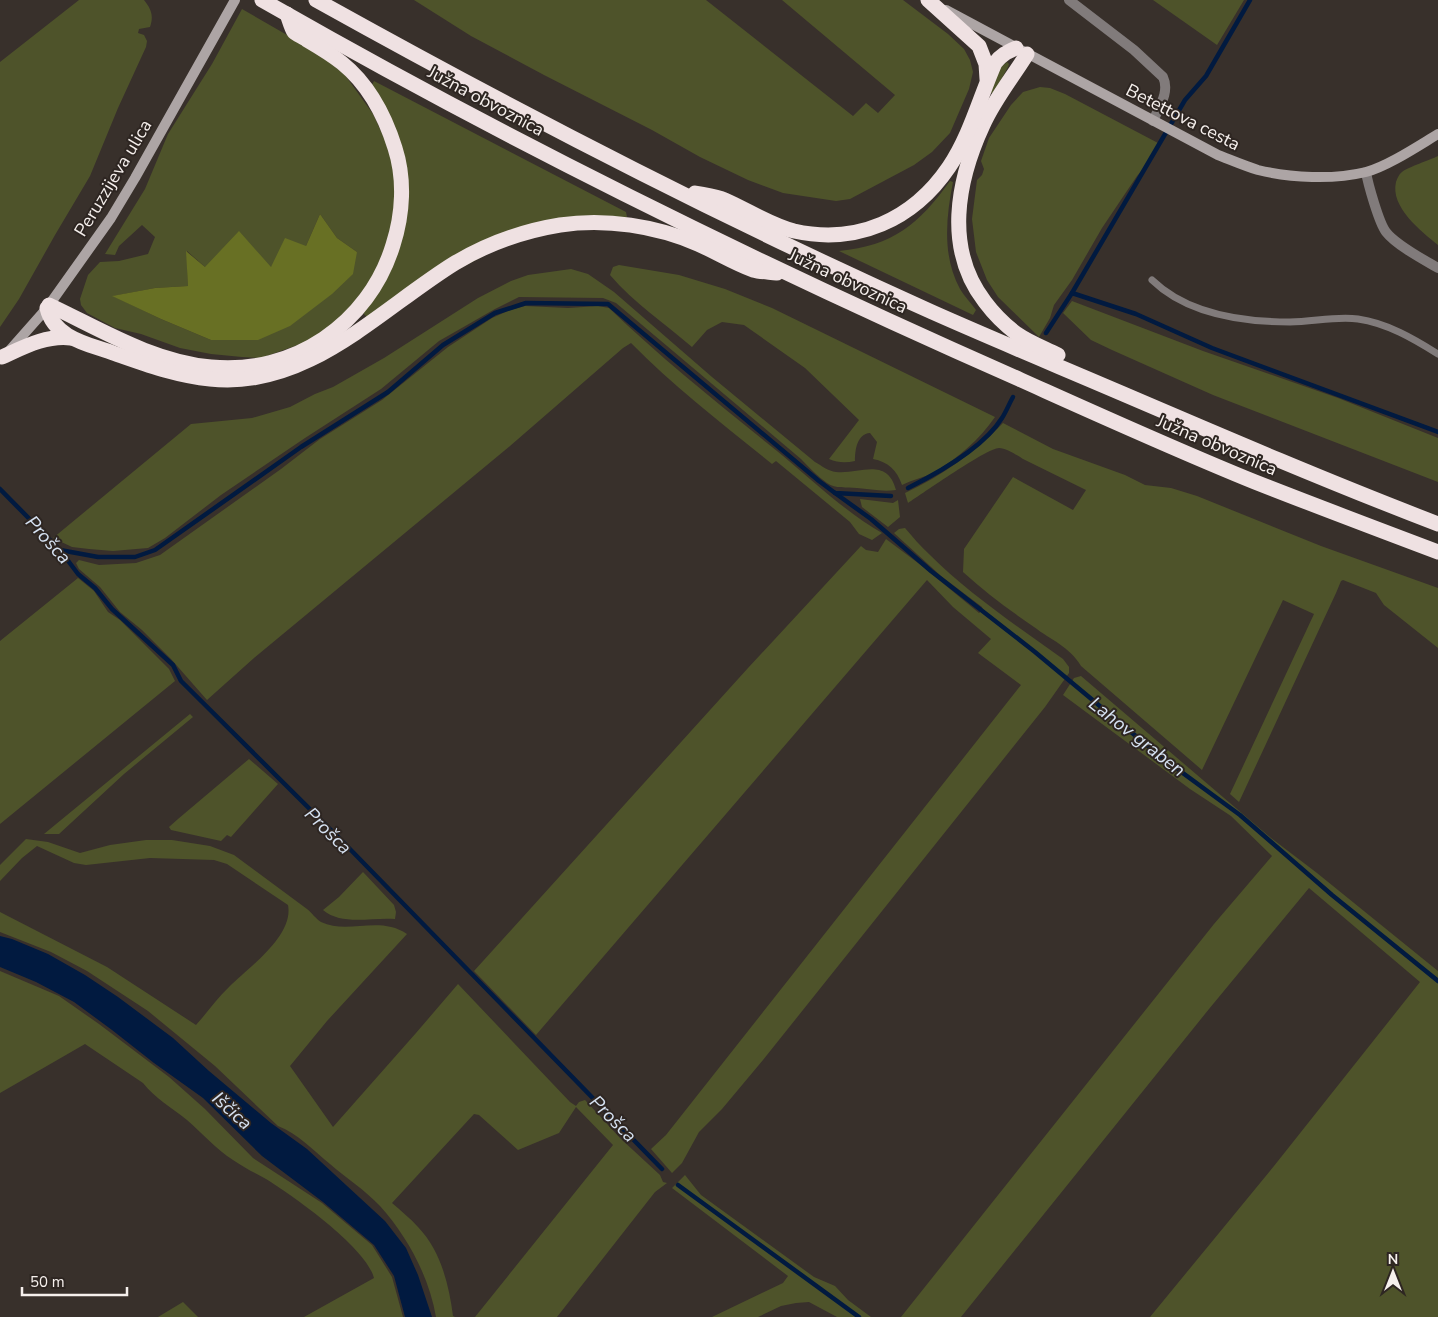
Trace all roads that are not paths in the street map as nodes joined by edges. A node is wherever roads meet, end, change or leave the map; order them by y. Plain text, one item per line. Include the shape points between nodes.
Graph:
1 (235, 0) edge
2 (262, 0) edge
3 (316, 0) edge
4 (928, 0) edge
5 (1069, 0) edge
6 (287, 14) junction
7 (1022, 51) junction
8 (987, 80) junction
9 (1157, 123) junction
10 (1438, 134) edge
11 (1366, 172) junction
12 (669, 186) junction
13 (1438, 268) edge
14 (790, 275) junction
15 (1152, 280) dead end
16 (48, 307) junction
17 (75, 339) junction
18 (1438, 354) edge
19 (1, 358) edge
20 (1316, 476) junction
21 (1438, 524) edge
22 (1438, 552) edge

1 - 16 street, Peruzzijeva ulica via 111,218
2 - 6 highway, Južna obvoznica
3 - 12 highway, Južna obvoznica via 523,113
4 - 7 street, Betettova cesta
4 - 8 highway via 979,46 986,64
5 - 9 street via 1134,50 1163,77 1166,92
6 - 14 highway, Južna obvoznica via 486,123
6 - 16 highway via 295,32 342,63 362,84 380,111 396,151 401,193 398,228 381,276 364,303 353,316 317,344 274,362 229,368 192,365 158,355
7 - 8 highway via 1000,56
7 - 9 street, Betettova cesta
7 - 20 highway via 983,123 961,193 959,240 966,267 981,297 1005,324 1026,340 1265,444
8 - 12 highway via 964,139 935,186 906,212 873,227 835,235 793,230 722,199
9 - 11 street, Betettova cesta via 1218,155 1257,170 1316,177
10 - 11 street, Betettova cesta
11 - 13 street via 1386,232
12 - 20 highway, Južna obvoznica via 934,312
14 - 17 highway via 754,270 661,231 606,223 562,225 520,234 479,250 419,287 330,350 310,361 266,376 229,380 185,375
14 - 22 highway, Južna obvoznica via 936,343 1252,481
15 - 18 lane via 1176,300 1229,317 1291,322 1358,319 1392,330
16 - 17 highway via 48,317 53,324
16 - 19 street, Peruzzijeva ulica
17 - 19 highway via 40,341
20 - 21 highway, Južna obvoznica

